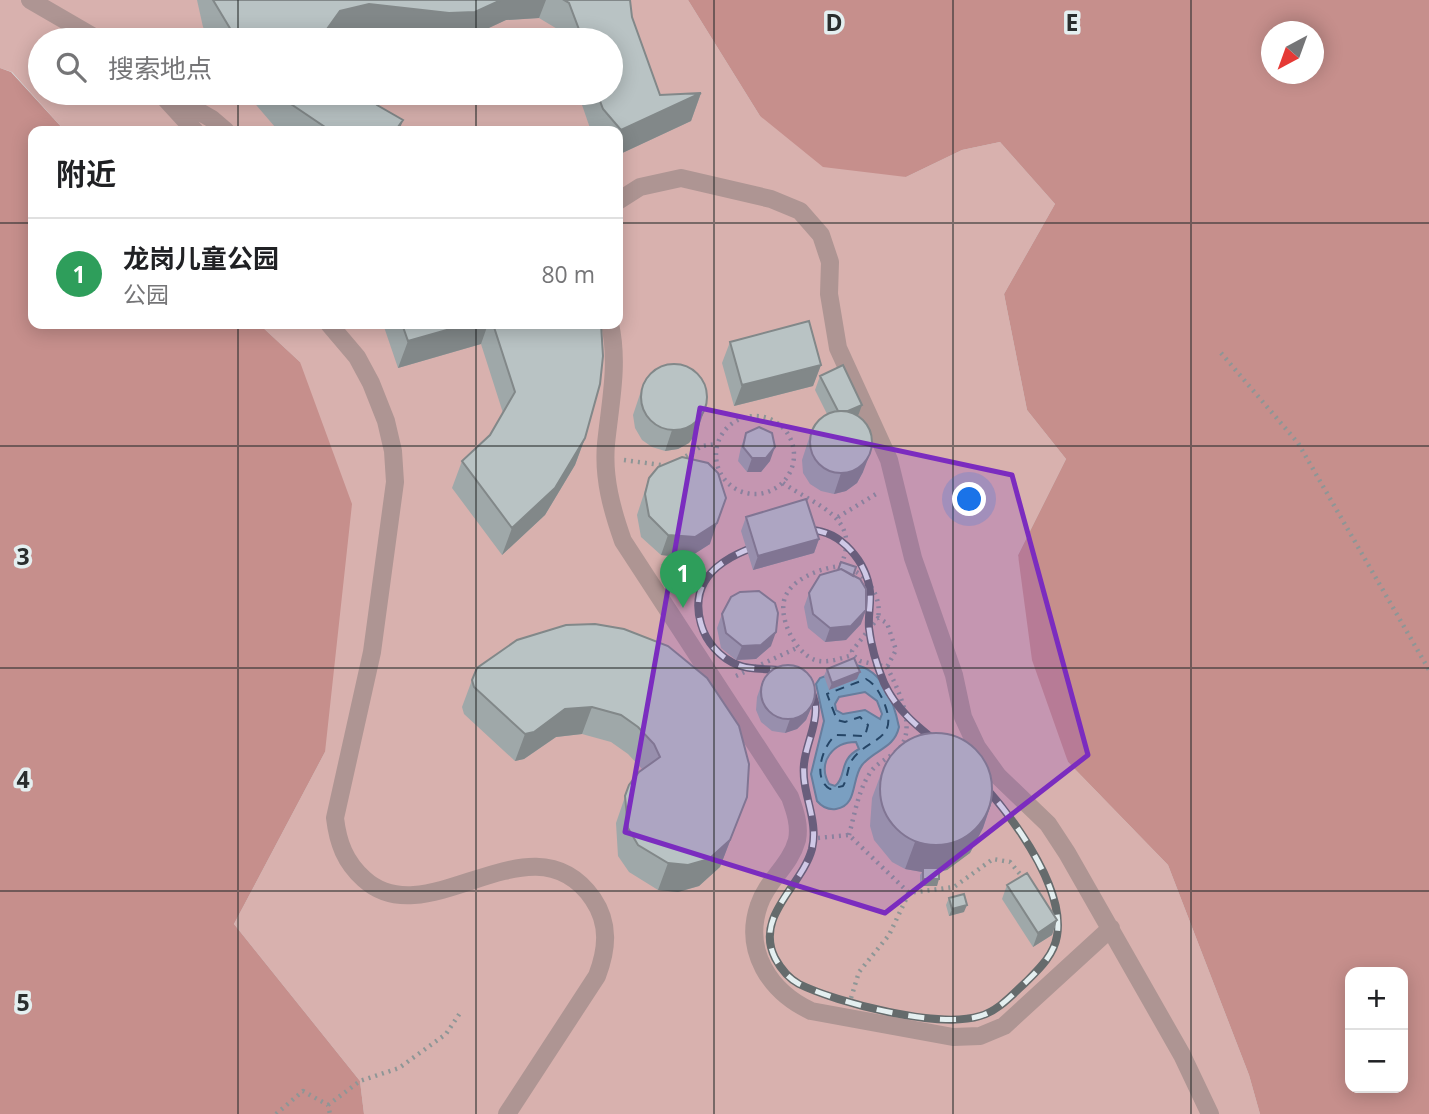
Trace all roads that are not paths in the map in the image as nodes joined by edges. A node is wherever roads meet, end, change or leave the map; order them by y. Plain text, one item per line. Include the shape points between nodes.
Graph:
1 (30, 0) edge
2 (78, 28) edge
3 (171, 105) edge
4 (188, 105) edge
5 (190, 126) edge
6 (220, 126) edge
7 (623, 198) edge
8 (333, 329) edge
9 (610, 329) edge
10 (1111, 928) junction
11 (507, 1114) edge
12 (1210, 1114) edge

1 - 2 lane
3 - 5 lane
4 - 6 lane
7 - 10 lane via 640,187 681,178 771,199 800,211 821,234 830,262 829,295 838,348 889,460 913,558 954,675 963,717 998,776 1048,824
8 - 11 lane via 372,383 393,451 395,482 370,662 335,818 337,839 350,866 369,884 397,895 418,895 523,867 550,868 574,880 601,912 605,954 597,976
9 - 10 lane via 614,389 607,458 612,510 623,541 790,797 798,821 791,857 759,905 755,928 758,958 771,983 790,1001 811,1011 953,1037 980,1036 1004,1026
10 - 12 lane

